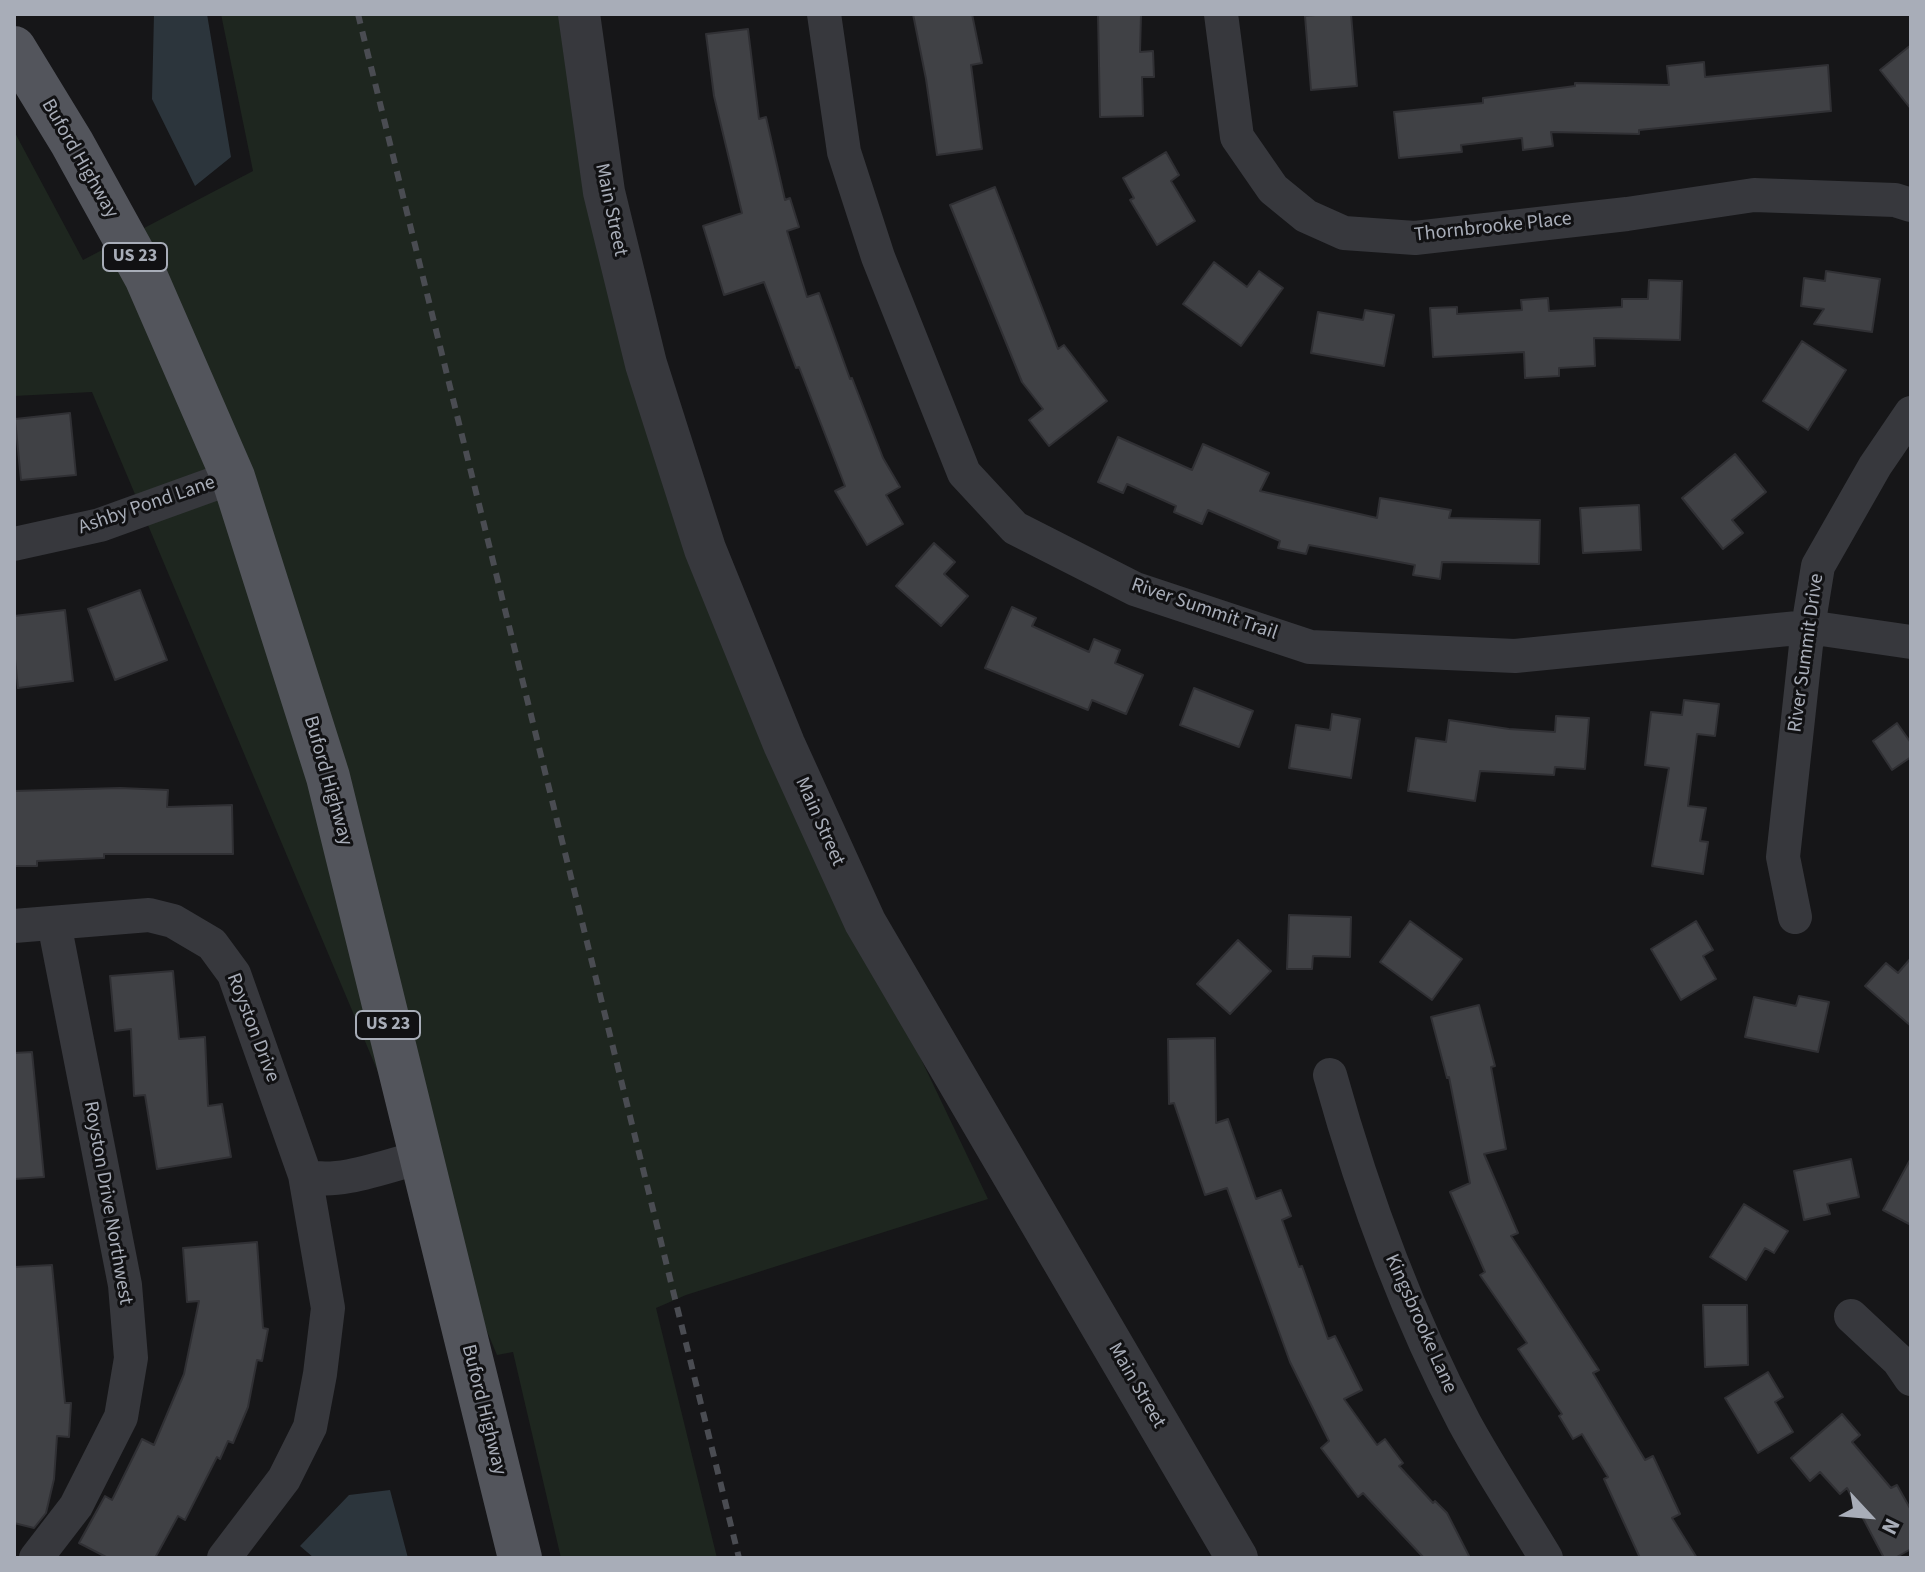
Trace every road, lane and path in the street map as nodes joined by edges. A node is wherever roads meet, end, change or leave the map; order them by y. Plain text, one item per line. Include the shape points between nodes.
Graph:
1 (579, 14) edge
2 (824, 14) edge
3 (1221, 14) edge
4 (14, 48) edge
5 (1911, 205) edge
6 (1911, 413) edge
7 (233, 477) junction
8 (14, 544) edge
9 (1808, 627) junction
10 (1911, 642) edge
11 (1795, 917) dead end
12 (54, 923) junction
13 (14, 926) edge
14 (1330, 1075) dead end
15 (421, 1157) junction
16 (305, 1175) junction
17 (1851, 1316) dead end
18 (1911, 1379) edge
19 (36, 1558) edge
20 (224, 1558) edge
21 (520, 1558) edge
22 (1237, 1558) edge
23 (1546, 1558) edge

1 - 22 street, Main Street via 604,192 646,364 705,549 784,744 865,922
2 - 9 street, River Summit Trail via 844,152 878,257 964,473 1015,528 1135,589 1310,647 1515,656
3 - 5 street, Thornbrooke Place via 1237,137 1273,189 1306,216 1344,233 1415,238 1754,195
4 - 7 main road, Buford Highway / US 23 via 146,277
6 - 9 street, River Summit Drive via 1818,566
7 - 8 street, Ashby Pond Lane via 100,525
7 - 15 main road, Buford Highway / US 23 via 328,777
9 - 10 street, River Summit Trail
9 - 11 street, River Summit Drive via 1783,857
12 - 13 street, Royston Drive
12 - 16 street, Royston Drive via 149,915 173,921 212,944 234,974
12 - 19 street, Royston Drive Northwest via 125,1285 131,1358 121,1417 76,1506
14 - 23 street, Kingsbrooke Lane via 1402,1290 1464,1421
15 - 16 street via 331,1179
15 - 21 main road, Buford Highway / US 23
16 - 20 street, Royston Drive via 328,1308 310,1427 284,1479
17 - 18 street

